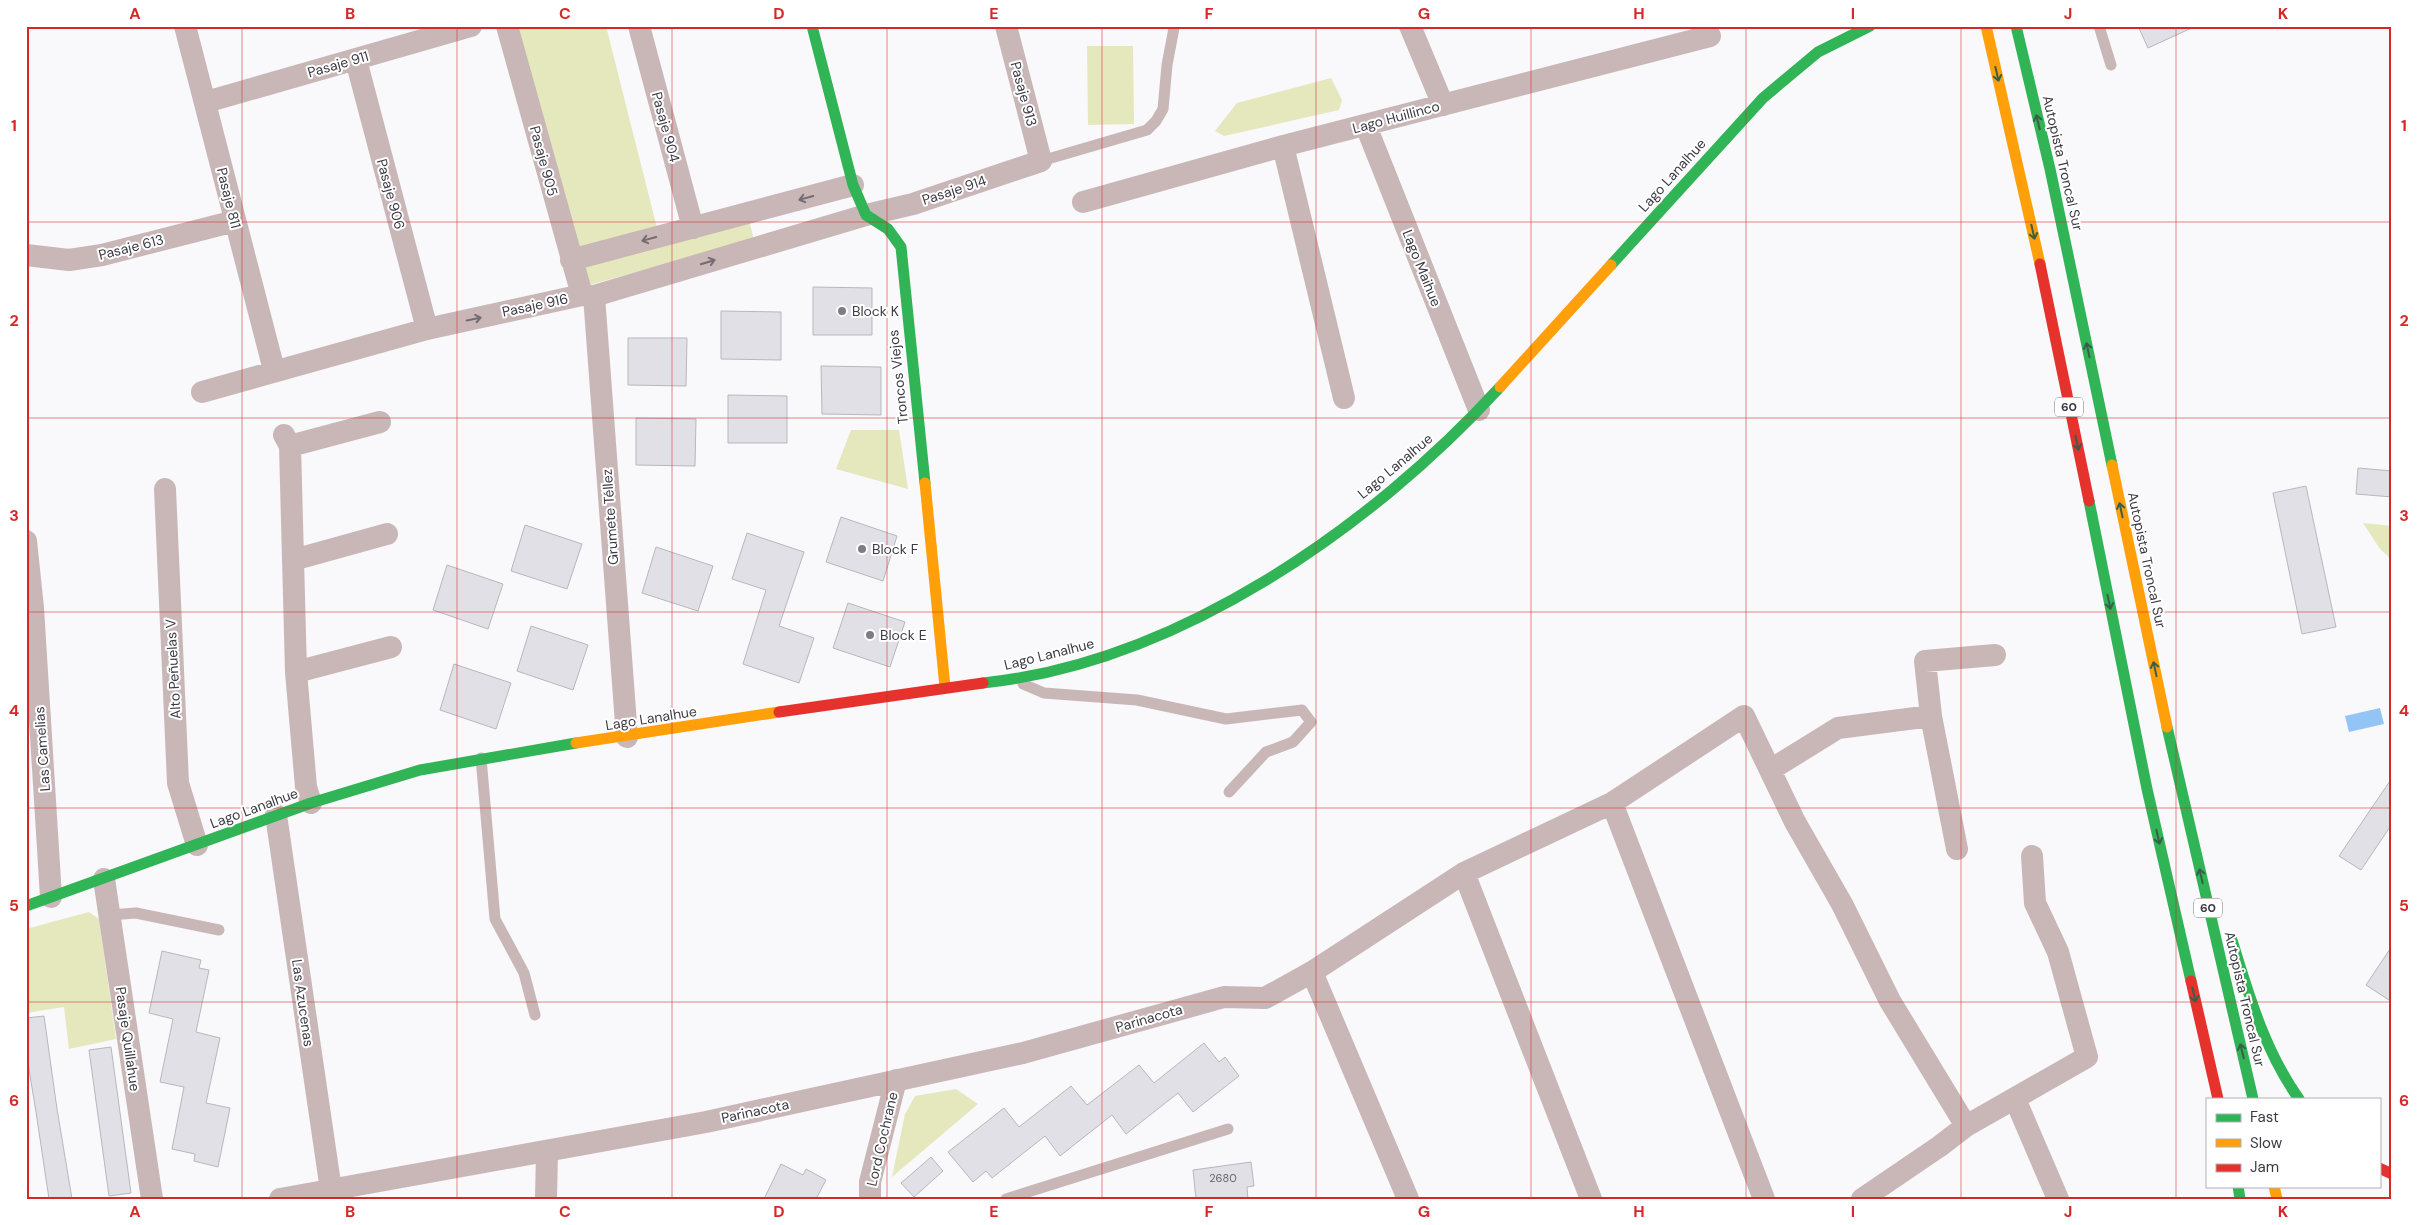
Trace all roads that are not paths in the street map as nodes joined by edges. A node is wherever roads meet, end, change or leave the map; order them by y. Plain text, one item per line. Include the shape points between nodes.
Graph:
1 (185, 26) edge
2 (471, 26) edge
3 (508, 26) edge
4 (639, 26) edge
5 (812, 26) edge
6 (1006, 26) edge
7 (1410, 26) edge
8 (1986, 26) edge
9 (2016, 26) edge
10 (2099, 26) edge
11 (1869, 27) edge
12 (1174, 28) dead end
13 (1710, 36) dead end
14 (356, 60) junction
15 (2111, 65) dead end
16 (206, 102) junction
17 (1443, 105) junction
18 (1366, 126) junction
19 (1283, 146) junction
20 (1041, 161) junction
21 (853, 185) junction
22 (1083, 202) dead end
23 (866, 215) junction
24 (235, 221) junction
25 (693, 228) junction
26 (26, 255) edge
27 (572, 260) junction
28 (588, 296) junction
29 (427, 329) junction
30 (274, 370) junction
31 (202, 392) dead end
32 (1344, 398) dead end
33 (1479, 410) junction
34 (380, 422) dead end
35 (165, 489) dead end
36 (387, 534) dead end
37 (26, 541) edge
38 (293, 560) junction
39 (391, 647) dead end
40 (1995, 655) dead end
41 (296, 672) junction
42 (1014, 680) junction
43 (945, 687) junction
44 (1931, 716) junction
45 (2165, 716) junction
46 (627, 737) junction
47 (481, 758) junction
48 (1770, 770) junction
49 (1229, 792) dead end
50 (310, 802) junction
51 (1612, 803) junction
52 (276, 815) junction
53 (196, 845) junction
54 (1957, 849) dead end
55 (2032, 856) dead end
56 (1464, 873) junction
57 (104, 879) junction
58 (2217, 888) dead end
59 (51, 897) junction
60 (26, 906) edge
61 (110, 915) junction
62 (2228, 926) dead end
63 (219, 930) dead end
64 (1312, 972) junction
65 (535, 1015) dead end
66 (896, 1080) junction
67 (2218, 1098) edge
68 (2253, 1098) edge
69 (2298, 1098) edge
70 (2015, 1099) junction
71 (1966, 1126) junction
72 (1228, 1130) dead end
73 (547, 1151) junction
74 (2380, 1168) edge
75 (2392, 1174) edge
76 (331, 1190) junction
77 (303, 1197) edge
78 (152, 1199) edge
79 (280, 1199) edge
80 (546, 1199) edge
81 (870, 1199) edge
82 (1006, 1199) edge
83 (1408, 1199) edge
84 (1592, 1199) edge
85 (1764, 1199) edge
86 (1862, 1199) edge
87 (2058, 1199) edge

1 - 16 street, Pasaje 811
2 - 14 street, Pasaje 911
3 - 27 street, Pasaje 905
4 - 25 street, Pasaje 904
5 - 21 main road
6 - 20 street, Pasaje 913
7 - 17 street
8 -> 67 main road, 60 via 2042,271 2147,789
45 -> 9 main road, Autopista Troncal Sur / 60 via 2050,170
10 - 15 lane
11 - 33 main road, Lago Lanalhue via 1818,52 1763,98
12 - 20 lane via 1163,109 1156,121 1147,130
13 - 17 street, Lago Huillinco
14 - 16 street, Pasaje 911
14 - 29 street, Pasaje 906
16 - 24 street, Pasaje 811
17 - 18 street, Lago Huillinco
18 - 19 street, Lago Huillinco
18 - 33 street, Lago Maihue
19 - 22 street, Lago Huillinco
19 - 32 street
20 - 23 street, Pasaje 914 via 913,204
21 - 23 main road
21 -> 25 street
28 -> 23 street, Pasaje 916
23 - 43 main road, Troncos Viejos via 888,229 901,247
24 - 26 street, Pasaje 613 via 102,255 69,260
24 - 30 street, Pasaje 811
25 -> 27 street
27 - 28 street, Pasaje 905
29 -> 28 street, Pasaje 916
28 - 46 street, Grumete Téllez
29 - 30 street, Pasaje 916
30 - 31 street, Pasaje 916
33 - 42 main road, Lago Lanalhue via 1391,492 1251,590 1134,646 1063,669
34 - 38 street via 287,441
35 - 53 street, Alto Peñuelas V via 178,783
36 - 38 street
37 - 59 street, Las Camelias via 34,608
38 - 41 street
39 - 41 street
40 - 44 street via 1925,661
41 - 50 street
42 - 43 main road, Lago Lanalhue
42 - 49 lane via 1044,693 1137,700 1226,719 1302,710 1311,722 1293,742 1266,752
43 - 46 main road, Lago Lanalhue
44 - 48 street via 1838,728
44 - 54 street
45 - 58 main road
68 -> 45 main road, Autopista Troncal Sur / 60
46 - 47 main road, Lago Lanalhue
47 - 50 main road, Lago Lanalhue via 420,770
47 - 65 lane via 494,919 524,973
48 - 51 street, Parinacota via 1744,716
48 - 71 street via 1890,1000
50 - 52 main road, Lago Lanalhue
51 - 56 street, Parinacota
51 - 85 street
52 - 53 main road, Lago Lanalhue
52 - 76 street, Las Azucenas
53 - 57 main road, Lago Lanalhue
55 - 70 street via 2035,903 2058,952 2087,1057
56 - 64 street, Parinacota
56 - 84 street
57 - 59 main road, Lago Lanalhue
57 - 61 street, Pasaje Quillahue
59 - 60 main road, Lago Lanalhue
61 - 63 lane via 136,913
61 - 78 street, Pasaje Quillahue
62 - 69 main road via 2267,1048
64 - 66 street, Parinacota via 1266,998 1224,997 1023,1053
64 - 83 street
66 - 73 street, Parinacota via 706,1122
66 - 81 street, Lord Cochrane via 870,1182
70 - 71 street
70 - 87 street
71 - 86 street
72 - 82 lane
73 - 76 street, Parinacota
73 - 80 street
74 - 75 main road
76 - 77 street, Parinacota
77 - 79 street, Parinacota

